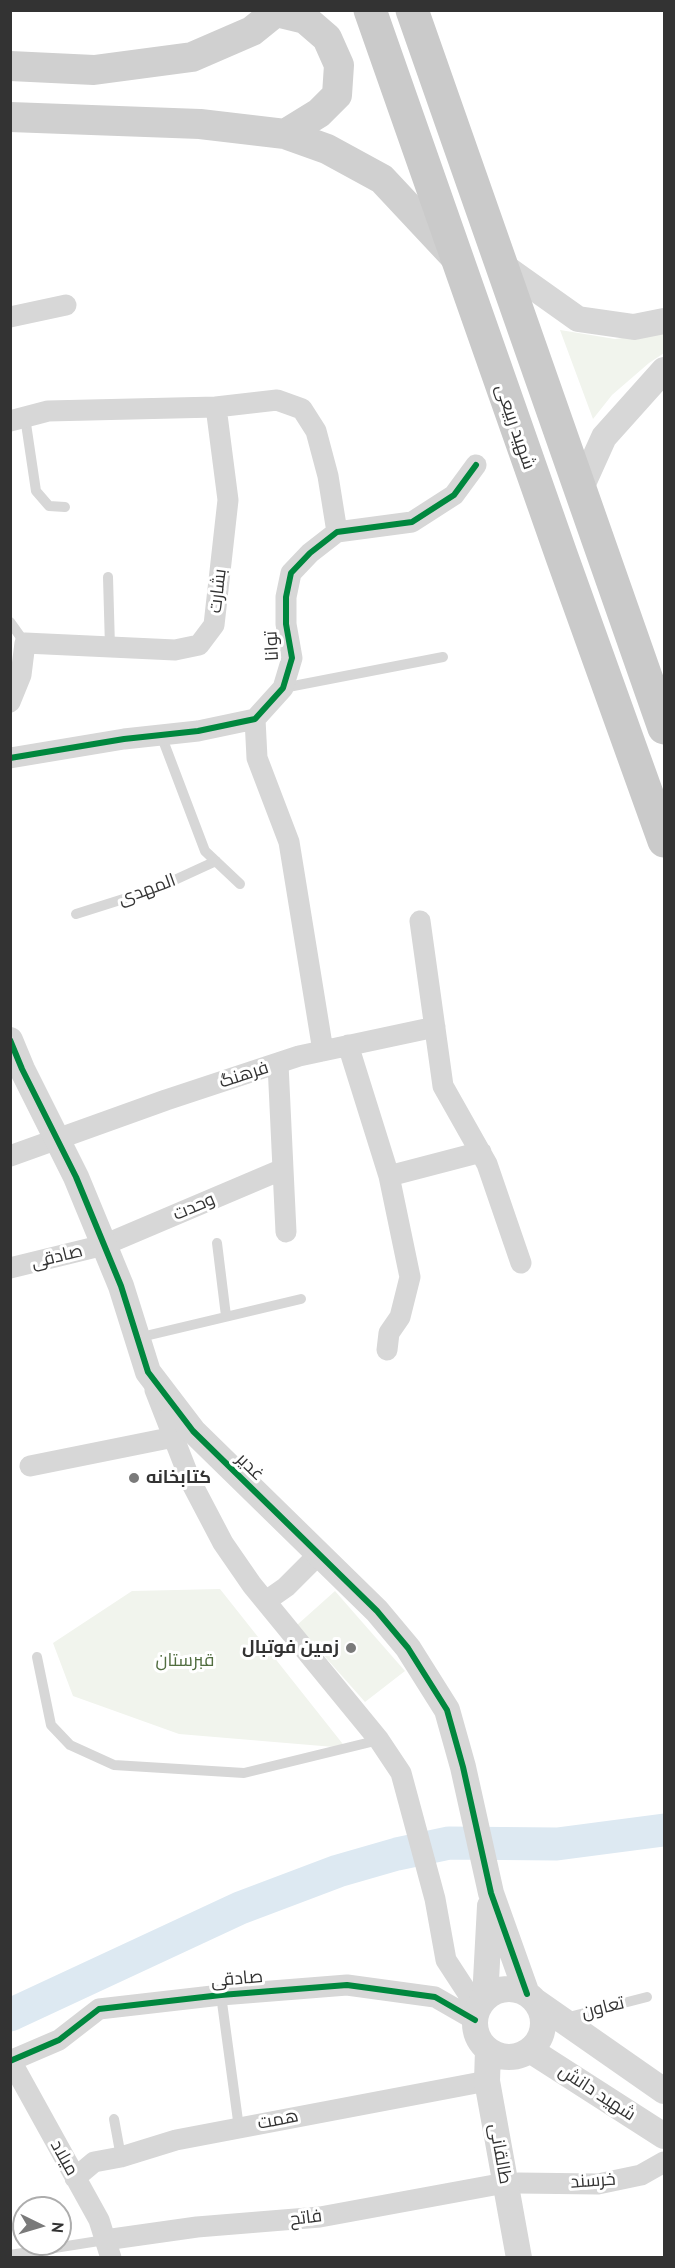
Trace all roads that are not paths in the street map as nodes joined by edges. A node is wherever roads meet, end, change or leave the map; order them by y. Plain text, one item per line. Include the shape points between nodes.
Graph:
1 (370, 10) edge
2 (412, 10) edge
3 (277, 11) edge
4 (10, 66) edge
5 (10, 117) edge
6 (285, 134) junction
7 (455, 257) junction
8 (502, 265) junction
9 (66, 306) dead end
10 (10, 317) edge
11 (664, 321) edge
12 (664, 370) edge
13 (216, 407) junction
14 (18, 419) edge
15 (477, 465) dead end
16 (581, 488) junction
17 (65, 507) dead end
18 (337, 532) junction
19 (108, 577) dead end
20 (10, 622) edge
21 (25, 643) junction
22 (111, 647) junction
23 (443, 657) dead end
24 (283, 688) junction
25 (10, 702) edge
26 (255, 719) junction
27 (664, 728) edge
28 (161, 735) junction
29 (10, 758) edge
30 (664, 842) edge
31 (216, 861) junction
32 (240, 884) dead end
33 (76, 914) dead end
34 (420, 921) dead end
35 (435, 1027) junction
36 (10, 1040) edge
37 (348, 1045) junction
38 (323, 1051) junction
39 (278, 1064) junction
40 (57, 1140) junction
41 (481, 1152) junction
42 (10, 1156) edge
43 (283, 1169) junction
44 (389, 1176) junction
45 (286, 1232) dead end
46 (217, 1243) dead end
47 (104, 1245) junction
48 (521, 1263) dead end
49 (10, 1268) edge
50 (302, 1299) dead end
51 (226, 1317) junction
52 (137, 1338) junction
53 (387, 1350) dead end
54 (148, 1372) junction
55 (174, 1437) junction
56 (30, 1466) dead end
57 (320, 1553) junction
58 (266, 1601) junction
59 (37, 1657) dead end
60 (379, 1740) junction
61 (491, 1893) junction
62 (221, 1995) junction
63 (531, 1997) junction
64 (647, 1997) dead end
65 (479, 2009) junction
66 (559, 2019) junction
67 (509, 2052) junction
68 (11, 2061) edge
69 (487, 2081) junction
70 (660, 2083) edge
71 (114, 2119) dead end
72 (239, 2128) junction
73 (664, 2136) edge
74 (121, 2157) junction
75 (664, 2162) edge
76 (75, 2178) junction
77 (512, 2183) junction
78 (108, 2249) edge
79 (10, 2254) edge
80 (519, 2258) edge
81 (531, 2258) edge

1 - 7 main road, شهید ربیعی
2 - 8 main road
3 - 4 main road via 252,31 192,57 94,70
3 - 6 main road via 305,19 327,38 339,65 337,95 319,113
5 - 6 main road via 200,124
6 - 7 main road via 327,148 382,179
7 - 30 main road, شهید ربیعی
8 - 11 street via 578,319 634,327
8 - 16 main road
9 - 10 street
12 - 16 street via 604,437
13 - 14 street via 48,411
13 - 18 street via 277,400 302,408 316,431
13 - 22 street, بشارت via 228,500 214,625 199,645 175,650
14 - 17 lane via 36,491 49,506
15 - 18 street via 454,495 412,522
16 - 27 main road
18 - 24 street, توانا via 291,573 286,624 291,658
19 - 22 lane
20 - 21 lane
21 - 22 street, بشارت
21 - 25 street via 21,675
23 - 24 lane
24 - 26 street, توانا
26 - 28 street
26 - 38 street via 257,758 289,842
28 - 29 street
28 - 31 lane via 205,850
31 - 32 lane
31 - 33 lane, المهدی via 155,889
34 - 35 street
35 - 37 street, فرهنگ
35 - 41 street via 443,1086
36 - 40 street, غدیر
37 - 38 street, فرهنگ
37 - 44 street
38 - 39 street, فرهنگ
39 - 40 street, فرهنگ
39 - 43 street
40 - 42 street, فرهنگ
40 - 47 street, غدیر
41 - 44 street
41 - 48 street
43 - 45 street
43 - 47 street, وحدت
44 - 53 street via 410,1277 400,1317 389,1333
46 - 51 lane
47 - 49 street, صادقی
47 - 52 street, غدیر
50 - 51 lane
51 - 52 lane
52 - 54 street, غدیر
54 - 55 street
54 - 57 street, غدیر via 193,1431
55 - 56 street
55 - 58 street via 191,1482 223,1542
57 - 58 street
57 - 61 street, غدیر via 408,1648 447,1710
58 - 60 street
59 - 60 lane via 51,1725 70,1745 114,1765 244,1773
60 - 65 street via 401,1773 435,1899 446,1960
61 - 63 street
61 - 65 street
62 - 65 street, صادقی via 346,1985 435,1996
62 - 68 street, صادقی via 99,2009 59,2040
62 - 72 lane
63 - 65 street via 516,1989 505,1989
63 - 66 street
63 - 67 street via 543,2021 537,2042
64 - 66 lane, تعاون
65 - 67 street via 476,2031
66 - 70 street
67 - 69 street, طالقانی
67 - 73 street, شهید دانش
67 - 77 street, طالقانی via 499,2076
68 - 76 street, میلاد
69 - 72 street, همت
69 - 77 street, طالقانی
71 - 74 lane
72 - 74 street, همت via 176,2140
74 - 76 street, همت via 94,2162
75 - 77 street, خرسند via 641,2175 598,2184
76 - 78 street, میلاد via 99,2220
77 - 78 street, فاتح via 320,2217 197,2227
77 - 80 street, طالقانی
77 - 81 street, طالقانی
78 - 79 lane

